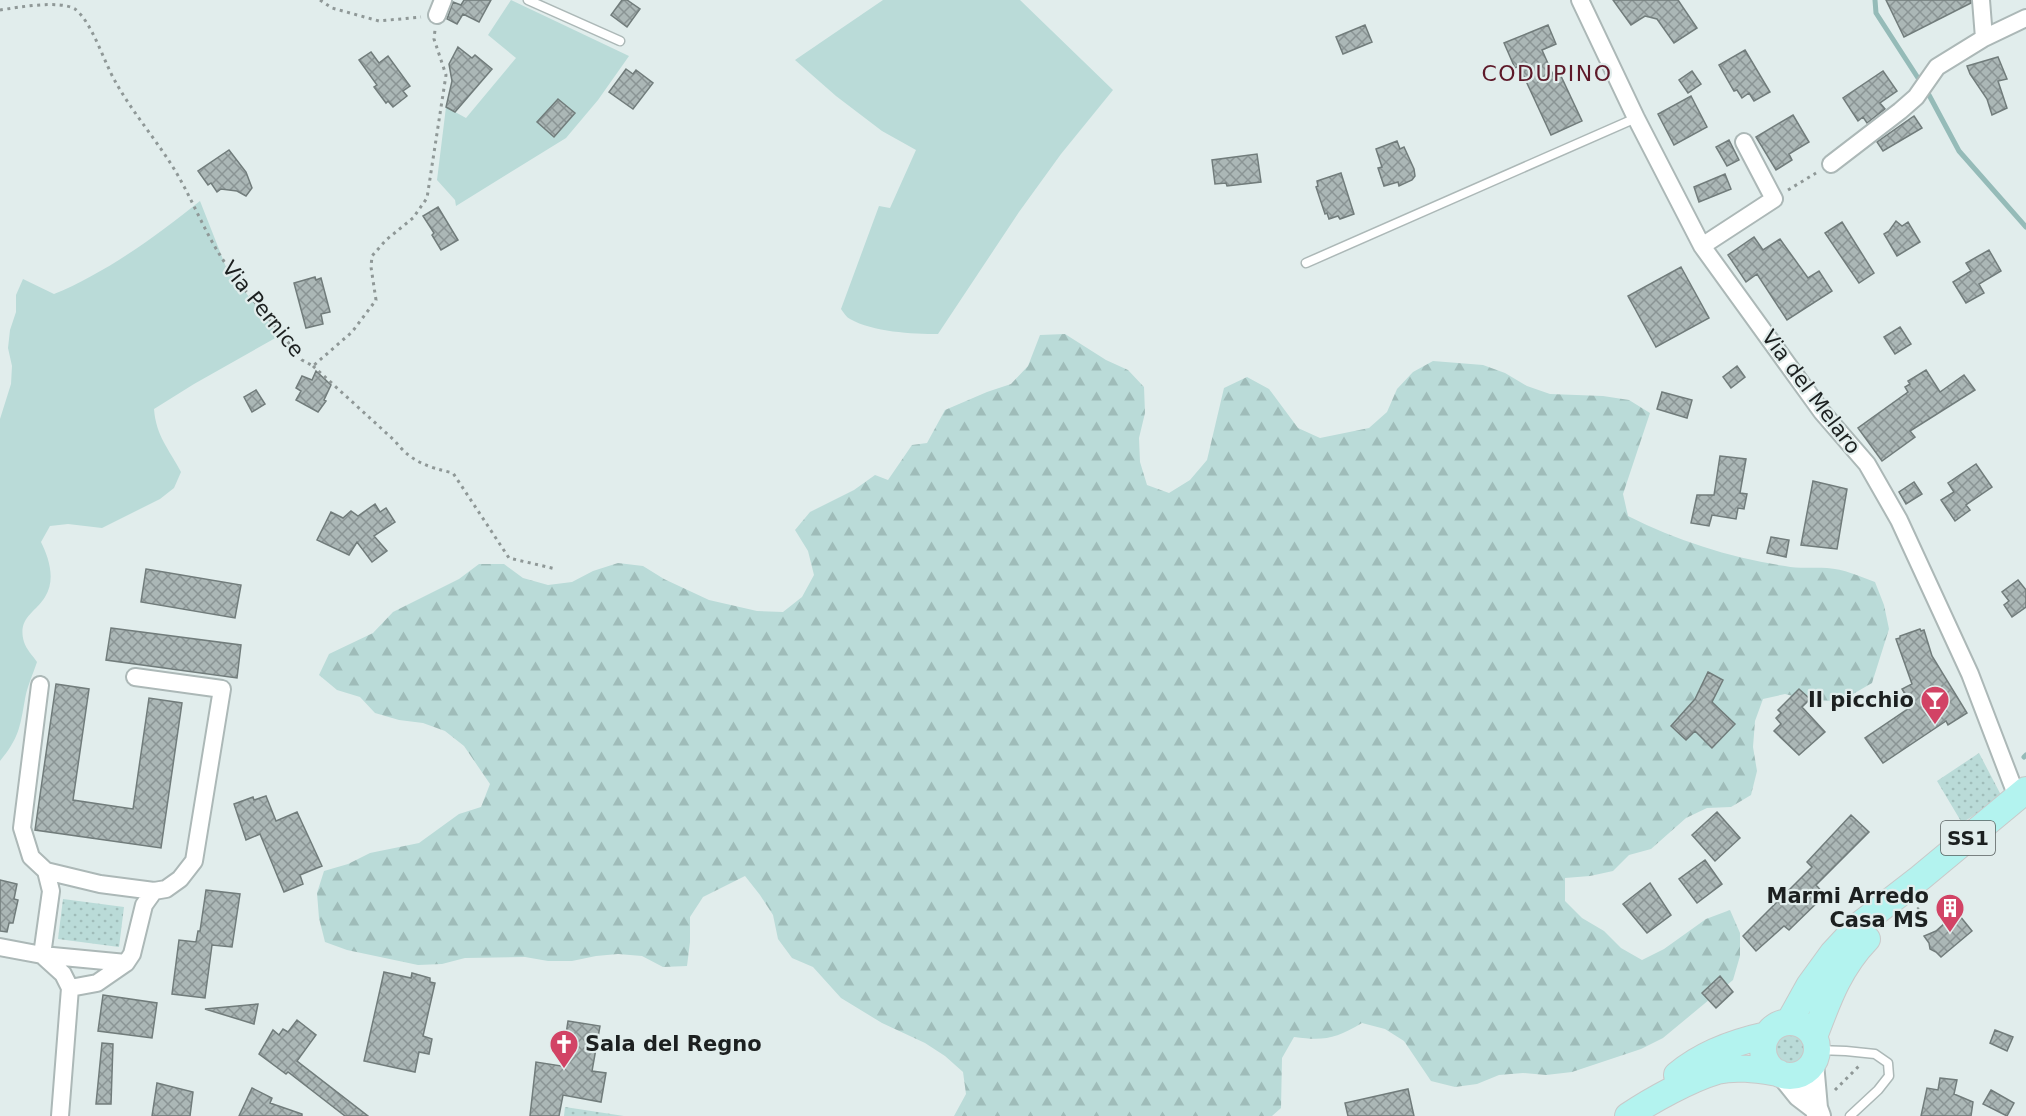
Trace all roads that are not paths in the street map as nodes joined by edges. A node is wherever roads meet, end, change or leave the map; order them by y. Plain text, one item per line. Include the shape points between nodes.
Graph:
1 (528, 0) edge
2 (1580, 0) edge
3 (1981, 0) edge
4 (2026, 18) edge
5 (1984, 38) junction
6 (620, 41) dead end
7 (1636, 118) junction
8 (1744, 142) dead end
9 (1831, 164) road end
10 (1702, 246) junction
11 (1305, 263) dead end
12 (135, 676) dead end
13 (40, 685) dead end
14 (2021, 794) edge
15 (46, 871) junction
16 (1920, 878) junction
17 (154, 891) junction
18 (0, 947) edge
19 (42, 956) junction
20 (126, 963) junction
21 (70, 988) junction
22 (1789, 1022) junction
23 (1767, 1035) junction
24 (1814, 1050) junction
25 (1781, 1074) junction
26 (1818, 1112) edge
27 (1630, 1115) edge
28 (60, 1116) edge
29 (1850, 1116) edge

1 - 6 lane
2 - 7 street, Via del Melaro
3 - 5 street
4 - 5 street
5 - 9 street via 1937,67 1916,97
7 - 10 street, Via del Melaro
7 - 11 lane
8 - 10 street via 1774,199
10 - 14 street, Via del Melaro via 1822,412 1867,464 1899,520
12 - 17 street via 222,689 194,861 180,879
13 - 15 street via 22,828 31,857
14 - 16 main road, SS1
15 - 17 street
15 - 19 street via 51,891
16 - 22 main road via 1858,926 1833,953
16 - 24 main road via 1857,949 1835,982
17 - 20 street via 144,905 132,954
18 - 19 street
19 - 20 street
19 - 21 street via 63,974
20 - 21 street via 97,983
21 - 28 street
22 - 23 main road
22 - 24 main road via 1804,1026
23 - 25 main road via 1764,1053 1771,1068
23 - 27 main road via 1737,1042 1683,1070
24 - 25 main road via 1808,1069 1796,1075
24 - 26 street
24 - 29 lane via 1875,1054 1888,1064 1889,1076
25 - 26 street
25 - 27 main road via 1745,1068 1718,1071

